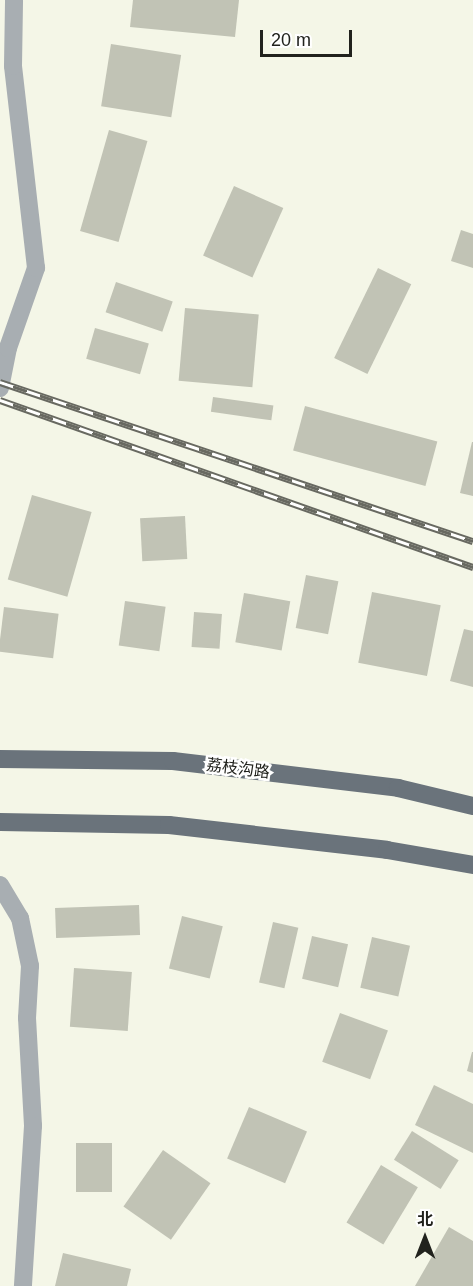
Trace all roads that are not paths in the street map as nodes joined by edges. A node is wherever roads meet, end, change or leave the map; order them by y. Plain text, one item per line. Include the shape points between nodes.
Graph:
1 (14, 0) edge
2 (0, 388) edge
3 (0, 759) edge
4 (473, 806) edge
5 (0, 822) edge
6 (473, 865) edge
7 (0, 885) edge
8 (23, 1286) edge

1 - 2 lane via 13,66 36,268 8,348
3 - 4 main road, 荔枝沟路 via 173,761 398,788
5 - 6 main road via 169,825 387,850
7 - 8 lane via 20,918 30,966 27,1018 33,1126

